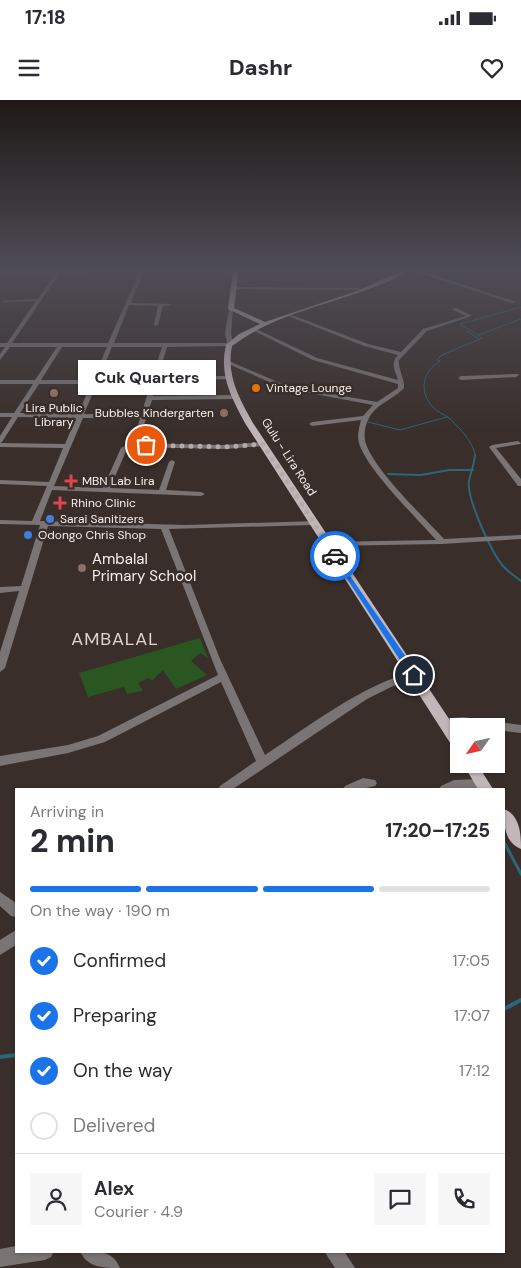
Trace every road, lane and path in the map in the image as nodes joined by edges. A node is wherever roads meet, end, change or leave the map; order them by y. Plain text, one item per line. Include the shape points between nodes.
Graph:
1 (23, 323) edge
2 (120, 323) edge
3 (229, 323) edge
4 (262, 323) edge
5 (270, 323) edge
6 (307, 323) edge
7 (450, 323) edge
8 (265, 324) junction
9 (252, 330) junction
10 (61, 344) junction
11 (110, 344) junction
12 (229, 344) junction
13 (0, 345) edge
14 (9, 345) junction
15 (165, 345) junction
16 (400, 354) junction
17 (0, 358) edge
18 (227, 362) junction
19 (227, 378) junction
20 (461, 378) dead end
21 (155, 379) junction
22 (521, 380) edge
23 (0, 382) edge
24 (93, 382) junction
25 (35, 383) junction
26 (402, 383) junction
27 (234, 397) junction
28 (148, 398) junction
29 (376, 404) junction
30 (0, 415) edge
31 (15, 415) junction
32 (80, 415) junction
33 (142, 417) junction
34 (365, 418) junction
35 (312, 424) dead end
36 (141, 425) dead end
37 (0, 441) edge
38 (518, 443) dead end
39 (263, 444) junction
40 (0, 445) edge
41 (66, 446) junction
42 (172, 462) dead end
43 (0, 482) edge
44 (521, 484) edge
45 (51, 486) junction
46 (106, 489) junction
47 (162, 491) junction
48 (201, 494) dead end
49 (0, 522) edge
50 (40, 524) junction
51 (313, 524) junction
52 (164, 527) junction
53 (521, 537) edge
54 (442, 542) junction
55 (327, 544) junction
56 (25, 588) junction
57 (0, 590) edge
58 (0, 668) edge
59 (414, 675) junction
60 (223, 677) junction
61 (444, 722) junction
62 (521, 729) edge
63 (450, 732) edge
64 (0, 761) edge
65 (262, 761) junction
66 (476, 773) edge
67 (371, 783) dead end
68 (485, 786) edge
69 (228, 788) edge
70 (351, 788) edge
71 (446, 788) edge
72 (505, 818) edge
73 (521, 842) edge
74 (0, 898) edge
75 (15, 910) edge
76 (15, 937) edge
77 (0, 948) edge
78 (32, 1253) edge
79 (92, 1253) edge
80 (335, 1253) edge
81 (0, 1258) edge
82 (111, 1268) edge
83 (346, 1268) edge

1 - 14 street
2 - 11 street
3 - 12 street
4 - 8 main road
5 - 8 main road
6 - 16 street
7 - 16 street via 426,330
8 - 9 main road
9 - 12 main road
9 - 26 street via 324,362
10 - 11 street
10 - 14 street
10 - 25 street
11 - 15 street
11 - 24 street
12 - 15 street
12 - 18 main road, Gulu - Lira Road
13 - 14 street
14 - 17 street
15 - 21 street
16 - 26 street via 395,364
18 - 19 main road, Gulu - Lira Road
18 - 29 street via 285,387
19 - 21 street
19 - 27 main road, Gulu - Lira Road
20 - 22 street via 514,373
21 - 28 street
23 - 25 street
24 - 25 street
24 - 32 street
25 - 31 street
26 - 29 street via 399,390
27 - 28 street
27 - 39 main road, Gulu - Lira Road
28 - 33 street
29 - 34 street
30 - 31 street
31 - 32 street
31 - 37 street
32 - 33 street
32 - 41 street
33 - 36 street
34 - 35 street
34 - 54 street via 361,437 364,448
38 - 44 street via 492,447
39 - 46 street via 225,447 130,445 124,448
39 - 51 main road, Gulu - Lira Road
40 - 41 street
41 - 45 street
42 - 47 street
43 - 45 street
45 - 46 street
45 - 50 street
46 - 47 street
47 - 48 street
49 - 50 street
50 - 52 street
50 - 56 street
51 - 52 street
51 - 55 main road, Gulu - Lira Road
52 - 60 street
53 - 54 street
54 - 55 street
55 - 59 main road, Gulu - Lira Road
56 - 57 street
56 - 58 street
59 - 61 main road, Gulu - Lira Road
59 - 65 street via 379,687
60 - 64 street via 100,739 68,749
60 - 65 street
61 - 62 street via 463,721
61 - 63 main road, Gulu - Lira Road
65 - 69 street
66 - 68 main road
67 - 70 street
68 - 71 street
72 - 73 main road
74 - 75 street
76 - 77 street
78 - 81 street
79 - 82 street
80 - 83 street

